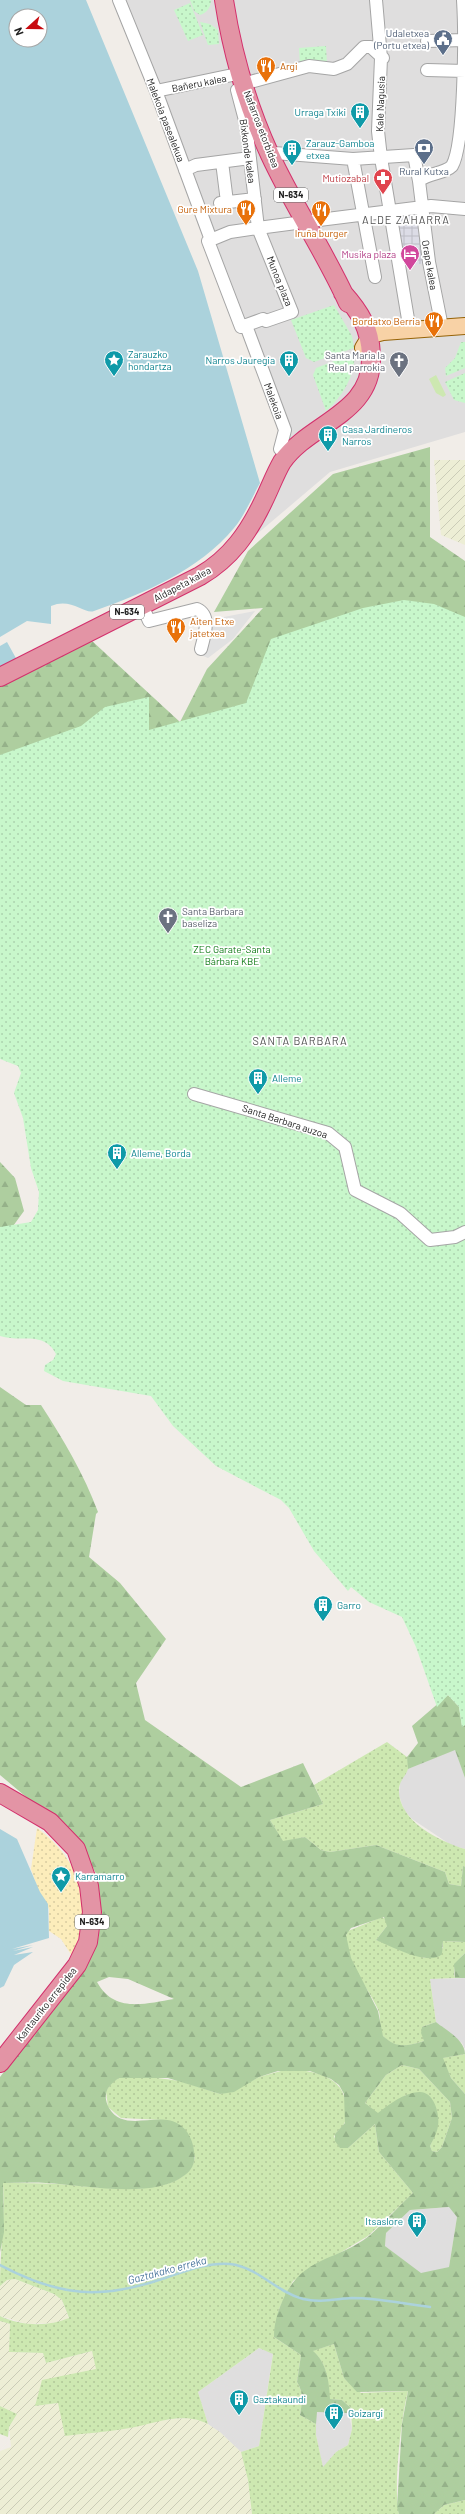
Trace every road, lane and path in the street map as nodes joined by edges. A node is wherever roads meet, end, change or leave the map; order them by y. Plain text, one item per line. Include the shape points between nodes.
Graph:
1 (118, 0) edge
2 (224, 0) edge
3 (376, 0) edge
4 (463, 0) edge
5 (465, 40) edge
6 (427, 41) dead end
7 (384, 58) junction
8 (427, 70) dead end
9 (465, 71) edge
10 (241, 77) junction
11 (156, 91) junction
12 (461, 152) edge
13 (274, 153) dead end
14 (250, 158) junction
15 (381, 158) junction
16 (353, 159) junction
17 (222, 162) junction
18 (185, 170) junction
19 (419, 180) junction
20 (255, 199) junction
21 (421, 208) junction
22 (465, 209) edge
23 (390, 210) junction
24 (362, 213) junction
25 (311, 221) dead end
26 (296, 223) dead end
27 (258, 228) junction
28 (211, 240) junction
29 (375, 277) dead end
30 (350, 302) junction
31 (441, 322) dead end
32 (465, 326) edge
33 (248, 331) dead end
34 (380, 337) junction
35 (350, 406) junction
36 (280, 449) dead end
37 (142, 605) junction
38 (201, 649) dead end
39 (0, 677) edge
40 (194, 1094) dead end
41 (465, 1232) edge
42 (0, 1793) edge
43 (0, 2063) edge

1 - 11 street, Malekoia pasealekua
2 - 10 highway, Nafarroa etorbidea / N-634
3 - 7 street, Kale Nagusia
4 - 5 street
5 - 6 street
5 - 9 street
7 - 10 street, Bañeru kalea via 371,47 364,47 347,64 334,69 309,66
7 - 15 street, Kale Nagusia via 378,131
8 - 9 street
9 - 12 street
10 - 11 street, Bañeru kalea
10 - 14 street, Bixkonde kalea
10 - 30 highway, Nafarroa etorbidea / N-634 via 270,154
11 - 18 street, Malekoia pasealekua
12 - 19 street via 450,168 426,175
13 - 16 street
14 - 17 street
14 - 20 street, Bixkonde kalea
15 - 16 street
15 - 19 street, Orape kalea via 414,155
15 - 23 street, Kale Nagusia
16 - 24 street
17 - 18 street via 196,165
17 - 20 street via 223,203
18 - 28 street, Malekoia pasealekua
19 - 21 street, Orape kalea
20 - 27 street, Bixkonde kalea
21 - 22 street
21 - 23 street
21 - 31 street, Orape kalea
23 - 24 street
23 - 34 street, Kale Nagusia
24 - 25 street
24 - 29 street
26 - 27 street
27 - 28 street via 230,232
27 - 28 street, Munoa plaza via 292,312 266,321 263,319 241,327 208,241
30 - 34 main road
30 - 34 highway, N-634 via 359,330
32 - 34 main road
33 - 36 street, Malekoia via 285,430
34 - 35 highway, N-634 via 360,368
34 - 35 highway, N-634 via 364,388
35 - 37 highway, Aldapeta kalea / N-634 via 289,453 246,535 231,552 208,571
37 - 38 street via 149,621 197,609 203,612 206,629
37 - 39 highway, Aldapeta kalea / N-634
40 - 41 street, Santa Barbara auzoa via 328,1133 345,1147 355,1190 400,1214 430,1240 455,1237
42 - 43 highway, Kantauriko errepidea / N-634 via 50,1822 76,1849 88,1882 92,1912 88,1942 77,1965

